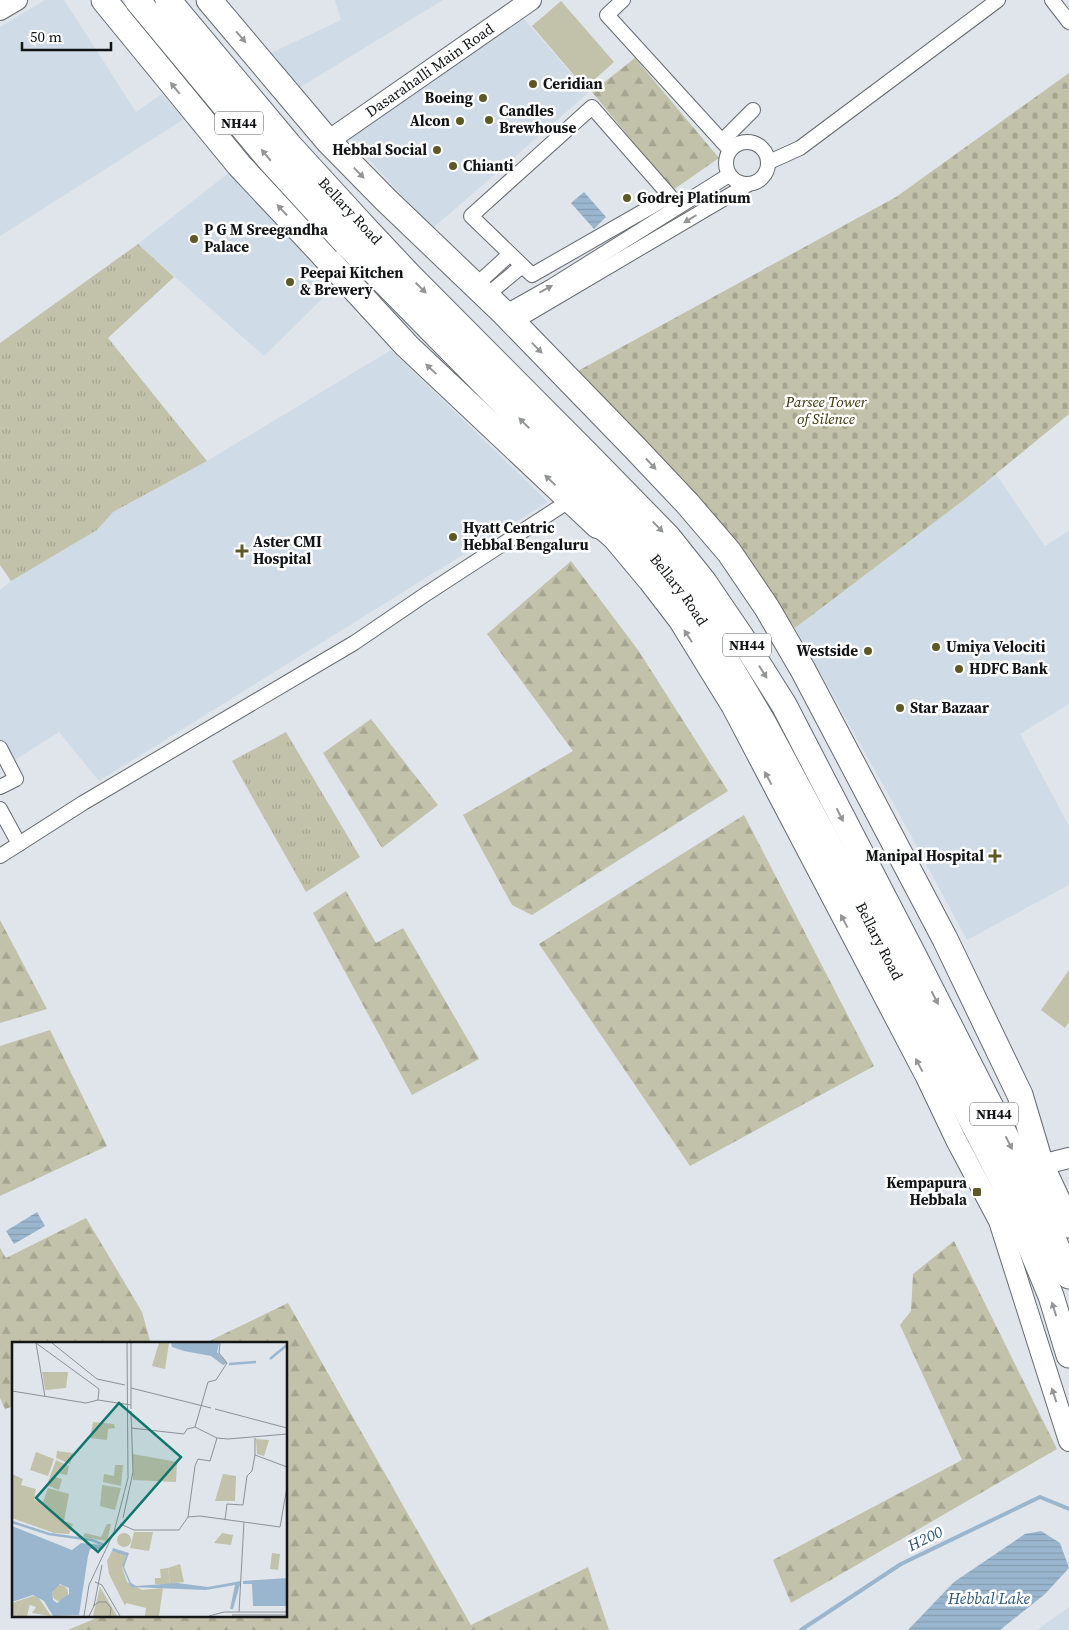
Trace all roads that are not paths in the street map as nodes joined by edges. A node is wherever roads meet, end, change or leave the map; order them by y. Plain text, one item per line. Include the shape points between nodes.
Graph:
1 (17, 0) edge
2 (104, 0) edge
3 (137, 0) edge
4 (168, 0) edge
5 (209, 0) edge
6 (531, 0) edge
7 (603, 0) edge
8 (623, 0) edge
9 (998, 0) edge
10 (1052, 0) edge
11 (0, 10) edge
12 (607, 14) junction
13 (1069, 22) edge
14 (753, 110) dead end
15 (322, 134) junction
16 (726, 146) junction
17 (230, 154) junction
18 (769, 162) junction
19 (729, 175) junction
20 (746, 185) junction
21 (355, 235) junction
22 (510, 254) junction
23 (522, 266) junction
24 (480, 291) junction
25 (508, 318) junction
26 (579, 494) junction
27 (598, 526) junction
28 (627, 528) junction
29 (0, 748) edge
30 (0, 787) edge
31 (0, 809) edge
32 (19, 844) junction
33 (0, 856) edge
34 (944, 1089) junction
35 (1069, 1158) edge
36 (1041, 1165) junction
37 (1069, 1225) edge
38 (1069, 1276) edge
39 (1069, 1355) edge
40 (1069, 1442) edge

1 - 11 street
17 -> 2 highway
21 -> 3 highway, Bellary Road / NH44, bridge via 269,159
4 - 21 highway, Bellary Road / NH44, bridge via 289,145
5 -> 15 highway
6 - 15 street, Dasarahalli Main Road
7 - 12 street
8 - 12 street
9 - 18 street via 800,148
10 - 13 street
12 - 16 street
14 - 16 street
15 - 17 highway via 284,110 269,106 247,109 230,128
15 -> 24 highway
16 - 18 street via 754,143 764,150
16 - 19 street
26 -> 17 highway via 406,346
18 - 20 street via 765,176
19 - 20 street
25 -> 19 street via 552,286
20 -> 25 street
26 -> 21 highway, Bellary Road / NH44
21 -> 38 highway, Bellary Road / NH44 via 409,275 668,537 704,582 784,705 1026,1176
22 - 23 street
22 - 23 street via 471,216 592,107 670,196 532,275
22 - 24 street
23 - 24 street
24 - 25 highway
25 -> 36 highway via 688,503 728,552 766,608 803,670 945,939 1020,1095
26 - 27 highway
26 - 28 highway, Bellary Road / NH44
26 - 32 street via 354,643
27 - 28 highway
34 -> 27 street via 732,706 679,622 613,539
28 - 34 highway, Bellary Road / NH44 via 687,598 763,722 815,818
29 - 30 street via 16,779
31 - 32 street
32 - 33 street
39 -> 34 highway, Bellary Road / NH44 via 1050,1296 1003,1181
40 -> 34 street via 999,1221
35 - 36 street
36 - 37 highway

